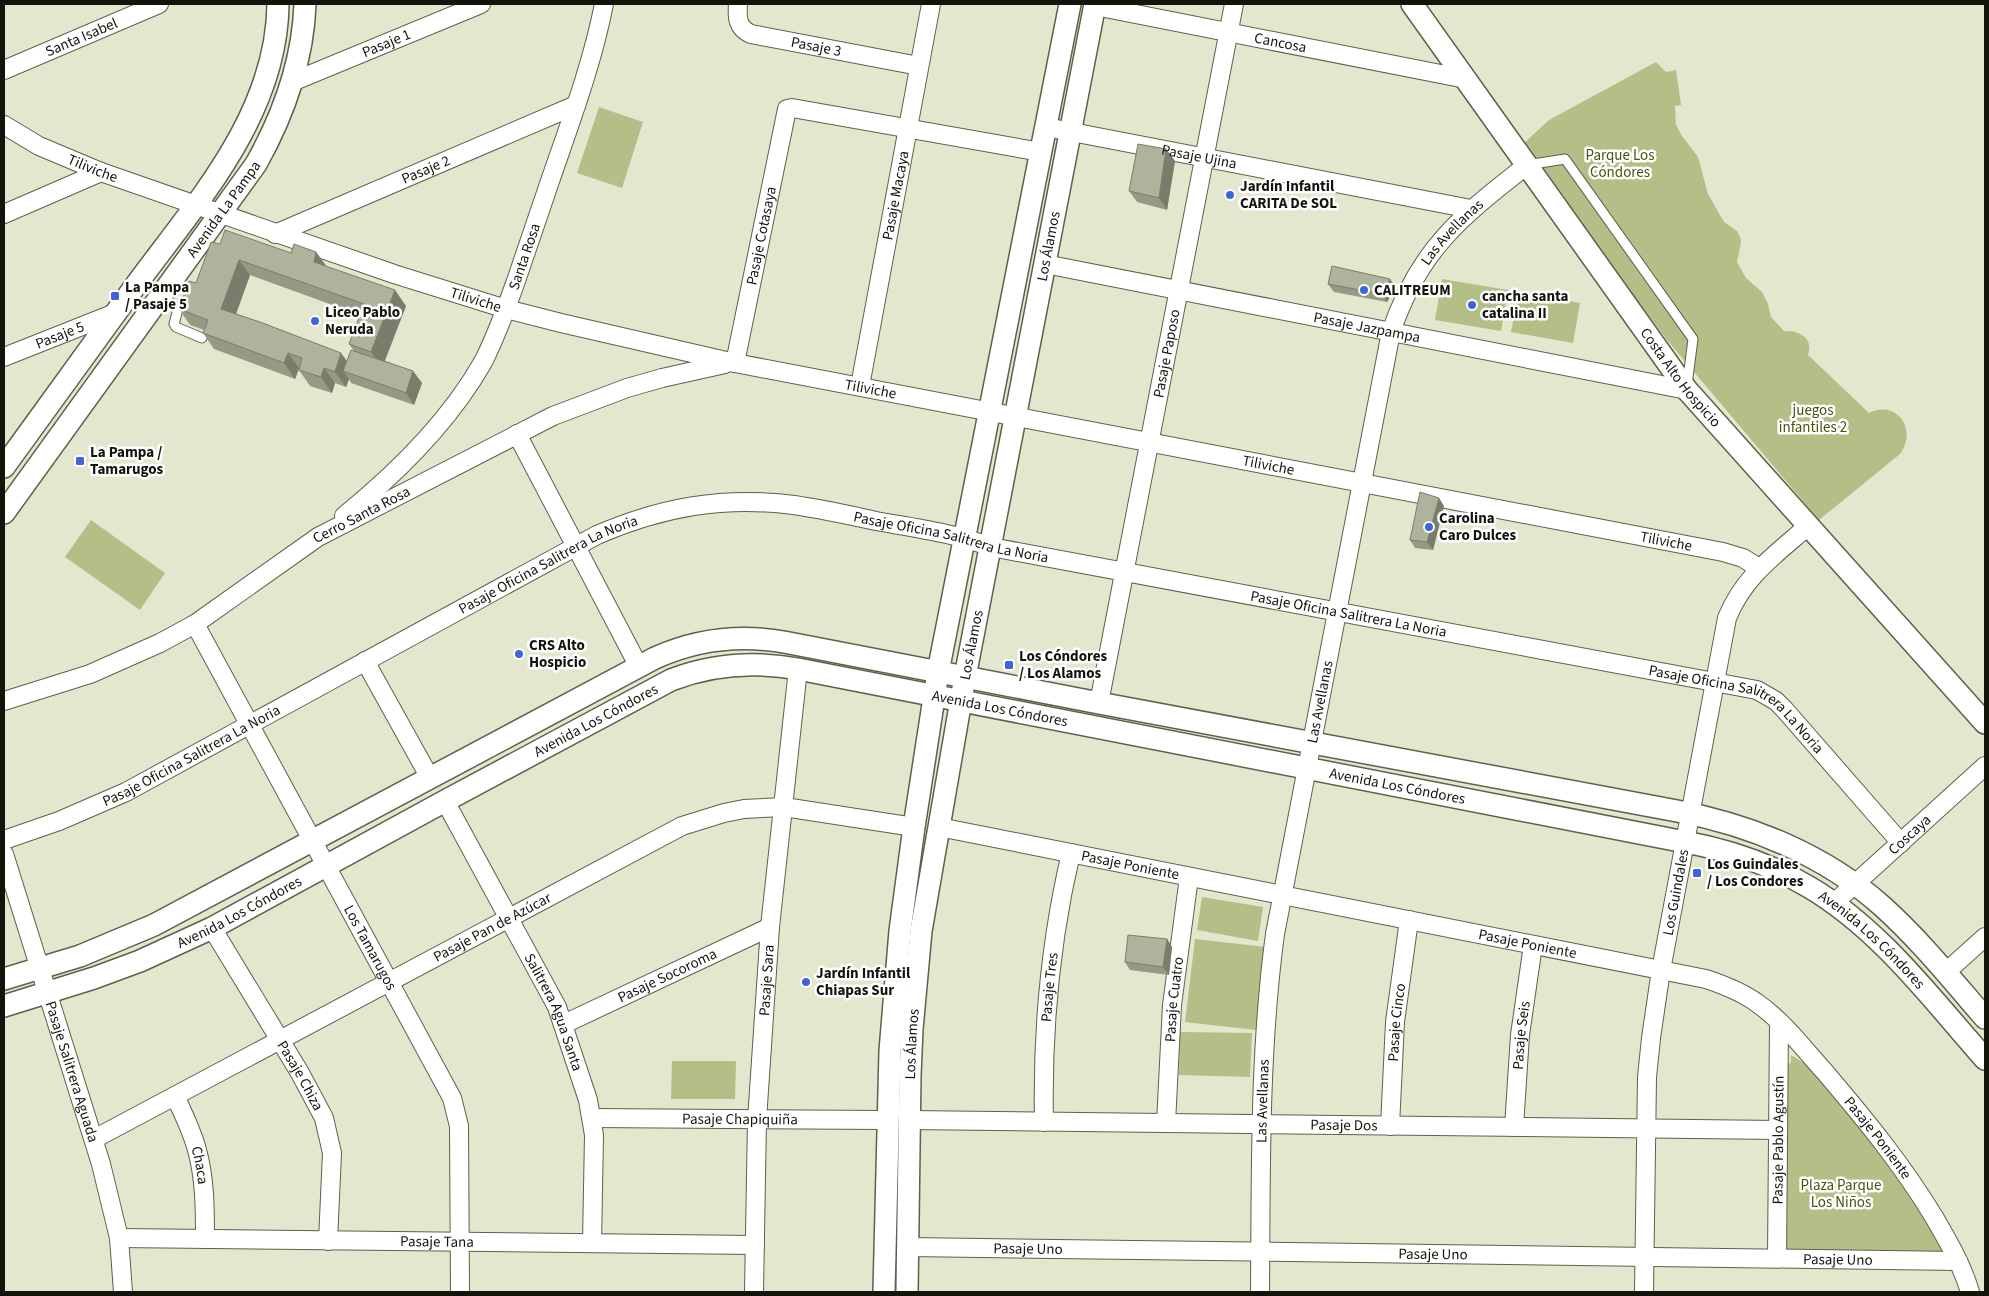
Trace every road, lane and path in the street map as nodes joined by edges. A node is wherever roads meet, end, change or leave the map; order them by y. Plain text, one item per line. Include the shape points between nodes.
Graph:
1 (160, 4) edge
2 (278, 4) edge
3 (305, 4) edge
4 (481, 4) edge
5 (604, 4) edge
6 (738, 4) edge
7 (931, 4) edge
8 (1070, 4) edge
9 (1234, 4) edge
10 (1412, 4) edge
11 (1095, 5) edge
12 (1228, 32) junction
13 (919, 66) junction
14 (4, 70) edge
15 (1466, 79) junction
16 (292, 82) junction
17 (576, 105) junction
18 (4, 126) edge
19 (908, 128) junction
20 (1046, 128) junction
21 (1070, 132) junction
22 (1041, 152) junction
23 (1204, 158) junction
24 (1527, 165) junction
25 (101, 172) junction
26 (195, 205) junction
27 (1471, 210) junction
28 (4, 214) edge
29 (220, 214) junction
30 (275, 234) junction
31 (1045, 264) junction
32 (1179, 290) junction
33 (161, 295) junction
34 (506, 309) junction
35 (115, 313) junction
36 (1391, 332) junction
37 (202, 338) edge
38 (4, 356) edge
39 (735, 363) junction
40 (860, 386) junction
41 (1687, 390) junction
42 (990, 411) junction
43 (1016, 416) junction
44 (517, 434) junction
45 (1150, 442) junction
46 (4, 467) edge
47 (1362, 482) junction
48 (4, 513) edge
49 (1808, 526) junction
50 (318, 537) junction
51 (965, 537) junction
52 (576, 545) junction
53 (991, 547) junction
54 (1759, 568) junction
55 (1124, 572) junction
56 (1337, 611) junction
57 (195, 624) junction
58 (365, 661) junction
59 (639, 667) junction
60 (798, 669) junction
61 (938, 672) junction
62 (965, 677) junction
63 (1714, 681) junction
64 (934, 696) junction
65 (4, 701) edge
66 (962, 702) junction
67 (1099, 703) junction
68 (1985, 723) edge
69 (250, 725) junction
70 (1311, 743) junction
71 (1985, 766) edge
72 (1306, 768) junction
73 (430, 778) junction
74 (445, 800) junction
75 (784, 807) junction
76 (1690, 813) junction
77 (914, 827) junction
78 (939, 827) junction
79 (4, 840) edge
80 (313, 841) junction
81 (1684, 842) junction
82 (1901, 842) junction
83 (1071, 853) junction
84 (4, 854) edge
85 (326, 865) junction
86 (1189, 877) junction
87 (1855, 884) junction
88 (1282, 895) junction
89 (1834, 904) junction
90 (509, 917) junction
91 (1409, 920) junction
92 (770, 927) junction
93 (212, 928) junction
94 (1985, 937) edge
95 (1533, 945) junction
96 (40, 969) junction
97 (1661, 970) junction
98 (1945, 973) junction
99 (4, 980) edge
100 (389, 981) junction
101 (47, 993) junction
102 (4, 1006) edge
103 (1985, 1018) edge
104 (1780, 1022) junction
105 (564, 1024) junction
106 (280, 1040) junction
107 (1985, 1059) edge
108 (175, 1096) junction
109 (592, 1118) junction
110 (757, 1120) junction
111 (887, 1120) junction
112 (909, 1120) junction
113 (1044, 1122) junction
114 (1166, 1123) junction
115 (1262, 1124) junction
116 (1390, 1126) junction
117 (1514, 1127) junction
118 (1646, 1128) junction
119 (1778, 1130) junction
120 (94, 1139) junction
121 (119, 1238) junction
122 (205, 1239) junction
123 (328, 1241) junction
124 (460, 1242) junction
125 (592, 1243) junction
126 (755, 1245) junction
127 (908, 1247) junction
128 (1261, 1251) junction
129 (1645, 1257) junction
130 (1777, 1258) junction
131 (1958, 1261) junction
132 (123, 1292) edge
133 (460, 1292) edge
134 (754, 1292) edge
135 (884, 1292) edge
136 (907, 1292) edge
137 (1260, 1292) edge
138 (1644, 1292) edge
139 (1970, 1292) edge

1 - 14 street, Santa Isabel
2 - 26 street, Avenida La Pampa via 269,66 252,113 222,168
3 - 16 street, Avenida La Pampa via 302,42
4 - 16 street, Pasaje 1
5 - 17 street, Santa Rosa
6 - 13 street, Pasaje 3 via 738,22 750,34
7 - 13 street, Pasaje Macaya
8 - 20 street, Los Álamos
9 - 12 street, Pasaje Paposo
10 - 15 street, Costa Alto Hospicio
11 - 12 street, Cancosa
11 - 21 street, Los Álamos
12 - 15 street, Cancosa
12 - 23 street, Pasaje Paposo
13 - 19 street, Pasaje Macaya
15 - 24 street, Costa Alto Hospicio
16 - 29 street, Avenida La Pampa via 268,143
17 - 30 street, Pasaje 2
17 - 34 street, Santa Rosa
18 - 25 street, Tiliviche via 39,146
19 - 22 street
19 - 39 street, Pasaje Cotasaya via 787,108
19 - 40 street, Pasaje Macaya
20 - 21 street, Pasaje Ujina
20 - 22 street, Los Álamos
21 - 23 street, Pasaje Ujina
21 - 31 street, Los Álamos
22 - 42 street, Los Álamos
23 - 27 street, Pasaje Ujina
23 - 32 street, Pasaje Paposo
24 - 27 street, Las Avellanas
24 - 41 street, Costa Alto Hospicio
24 - 41 lane via 1565,160 1693,339
25 - 26 street, Tiliviche
25 - 28 street
26 - 29 street, Tiliviche
26 - 35 street, Avenida La Pampa
27 - 36 street, Las Avellanas via 1452,227 1419,269 1401,303
29 - 30 street, Tiliviche
29 - 33 street, Avenida La Pampa
30 - 34 street, Tiliviche
31 - 32 street, Pasaje Jazpampa
31 - 43 street, Los Álamos
32 - 36 street, Pasaje Jazpampa
32 - 45 street, Pasaje Paposo
33 - 37 lane via 178,309 176,327
33 - 48 street, Avenida La Pampa
34 - 39 street, Tiliviche
34 - 50 street, Santa Rosa via 483,361 441,423 378,487
35 - 38 street, Pasaje 5
35 - 46 street, Avenida La Pampa
36 - 41 street, Pasaje Jazpampa
36 - 47 street, Las Avellanas
39 - 40 street, Tiliviche
39 - 44 street, Cerro Santa Rosa via 627,388 553,416
40 - 42 street, Tiliviche
41 - 49 street, Costa Alto Hospicio
42 - 43 street, Tiliviche
42 - 51 street, Los Álamos
43 - 45 street, Tiliviche
43 - 53 street, Los Álamos
44 - 50 street, Cerro Santa Rosa
44 - 52 street
45 - 47 street, Tiliviche
45 - 55 street, Pasaje Paposo
47 - 54 street, Tiliviche via 1723,552
47 - 56 street, Las Avellanas
49 - 54 street, Los Guindales
49 - 68 street, Costa Alto Hospicio
50 - 57 street, Cerro Santa Rosa
51 - 52 street, Pasaje Oficina Salitrera La Noria via 796,506 749,502 663,511 617,526
51 - 53 street, Pasaje Oficina Salitrera La Noria
51 - 61 street, Los Álamos
52 - 58 street, Pasaje Oficina Salitrera La Noria
52 - 59 street
53 - 55 street, Pasaje Oficina Salitrera La Noria
53 - 62 street, Los Álamos
54 - 63 street, Los Guindales via 1741,589 1727,618
55 - 56 street, Pasaje Oficina Salitrera La Noria
55 - 67 street, Pasaje Paposo
56 - 63 street, Pasaje Oficina Salitrera La Noria
56 - 70 street, Las Avellanas
57 - 65 street, Cerro Santa Rosa via 107,667
57 - 69 street, Los Tamarugos
58 - 69 street, Pasaje Oficina Salitrera La Noria
58 - 73 street
59 - 61 street, Avenida Los Cóndores via 690,644 746,637
59 - 73 street, Avenida Los Cóndores
60 - 64 street, Avenida Los Cóndores
60 - 74 street, Avenida Los Cóndores via 744,664 688,674 654,688
60 - 75 street, Pasaje Sara
61 - 62 street, Avenida Los Cóndores
61 - 64 street, Los Álamos
62 - 66 street, Los Álamos
62 - 67 street, Avenida Los Cóndores
63 - 76 street, Los Guindales
63 - 82 street, Pasaje Oficina Salitrera La Noria via 1757,690 1776,701
64 - 66 street, Avenida Los Cóndores
64 - 77 street, Los Álamos
66 - 72 street, Avenida Los Cóndores
66 - 78 street, Los Álamos
67 - 70 street, Avenida Los Cóndores
69 - 79 street, Pasaje Oficina Salitrera La Noria via 126,792 60,821
69 - 80 street, Los Tamarugos
70 - 72 street, Las Avellanas
70 - 76 street, Avenida Los Cóndores
71 - 82 street, Coscaya
72 - 81 street, Avenida Los Cóndores
72 - 88 street, Las Avellanas
73 - 80 street, Avenida Los Cóndores
74 - 85 street, Avenida Los Cóndores
74 - 90 street, Salitrera Agua Santa
75 - 77 street, Pasaje Pan de Azúcar
75 - 90 street, Pasaje Pan de Azúcar via 744,809 682,826
75 - 92 street, Pasaje Sara
76 - 81 street, Los Guindales
76 - 87 street, Avenida Los Cóndores via 1720,820 1780,842
77 - 111 street, Los Álamos via 894,982
78 - 83 street, Pasaje Poniente
78 - 112 street, Los Álamos via 916,975
80 - 85 street, Los Tamarugos
80 - 96 street, Avenida Los Cóndores via 154,925
81 - 89 street, Avenida Los Cóndores via 1756,861 1809,887
81 - 97 street, Los Guindales
82 - 87 street, Coscaya
83 - 86 street, Pasaje Poniente
83 - 113 street, Pasaje Tres via 1060,898 1047,992
84 - 96 street, Pasaje Salitrera Aguada
85 - 93 street, Avenida Los Cóndores
85 - 100 street, Los Tamarugos
86 - 88 street, Pasaje Poniente
86 - 114 street, Pasaje Cuatro via 1172,1005
87 - 89 street, Coscaya
87 - 98 street, Avenida Los Cóndores via 1898,922
88 - 91 street, Pasaje Poniente
88 - 115 street, Las Avellanas via 1266,1015
89 - 107 street, Avenida Los Cóndores via 1883,946
90 - 100 street, Pasaje Pan de Azúcar
90 - 105 street, Salitrera Agua Santa
91 - 95 street, Pasaje Poniente
91 - 116 street, Pasaje Cinco via 1395,1022
92 - 105 street, Pasaje Socoroma
92 - 110 street, Pasaje Sara
93 - 101 street, Avenida Los Cóndores via 140,960
93 - 106 street, Pasaje Chiza
94 - 98 street
95 - 97 street, Pasaje Poniente
95 - 117 street, Pasaje Seis via 1520,1035
96 - 99 street, Avenida Los Cóndores
96 - 101 street, Pasaje Salitrera Aguada
97 - 104 street, Pasaje Poniente via 1732,988
97 - 118 street, Los Guindales via 1647,1077
98 - 103 street, Avenida Los Cóndores
100 - 106 street, Pasaje Pan de Azúcar
100 - 124 street, Los Tamarugos via 449,1091 457,1113 460,1133
101 - 102 street, Avenida Los Cóndores
101 - 120 street, Pasaje Salitrera Aguada
104 - 119 street, Pasaje Pablo Agustín
104 - 131 street, Pasaje Poniente via 1867,1120 1918,1191
105 - 109 street, Salitrera Agua Santa
106 - 108 street, Pasaje Pan de Azúcar
106 - 123 street, Pasaje Chiza via 316,1102 329,1134 332,1153
108 - 120 street, Pasaje Pan de Azúcar
108 - 122 street, Chaca via 191,1132 200,1165
109 - 110 street, Pasaje Chapiquiña
109 - 125 street, Salitrera Agua Santa
110 - 111 street, Pasaje Chapiquiña
110 - 126 street, Pasaje Sara
111 - 135 street, Los Álamos
112 - 113 street, Pasaje Dos
112 - 127 street, Los Álamos
113 - 114 street, Pasaje Dos
114 - 115 street, Pasaje Dos
115 - 116 street, Pasaje Dos
115 - 128 street, Las Avellanas
116 - 117 street, Pasaje Dos
117 - 118 street, Pasaje Dos
118 - 119 street, Pasaje Dos
118 - 129 street, Los Guindales
119 - 130 street, Pasaje Pablo Agustín
120 - 121 street, Pasaje Salitrera Aguada
121 - 122 street, Pasaje Tana
121 - 132 street, Pasaje Salitrera Aguada
122 - 123 street, Pasaje Tana
123 - 124 street, Pasaje Tana
124 - 125 street, Pasaje Tana
124 - 133 street, Los Tamarugos
125 - 126 street, Pasaje Tana
126 - 134 street, Pasaje Sara
127 - 128 street, Pasaje Uno
127 - 136 street, Los Álamos
128 - 129 street, Pasaje Uno
128 - 137 street, Las Avellanas
129 - 130 street, Pasaje Uno
129 - 138 street, Los Guindales
130 - 131 street, Pasaje Uno
131 - 139 street, Pasaje Poniente

